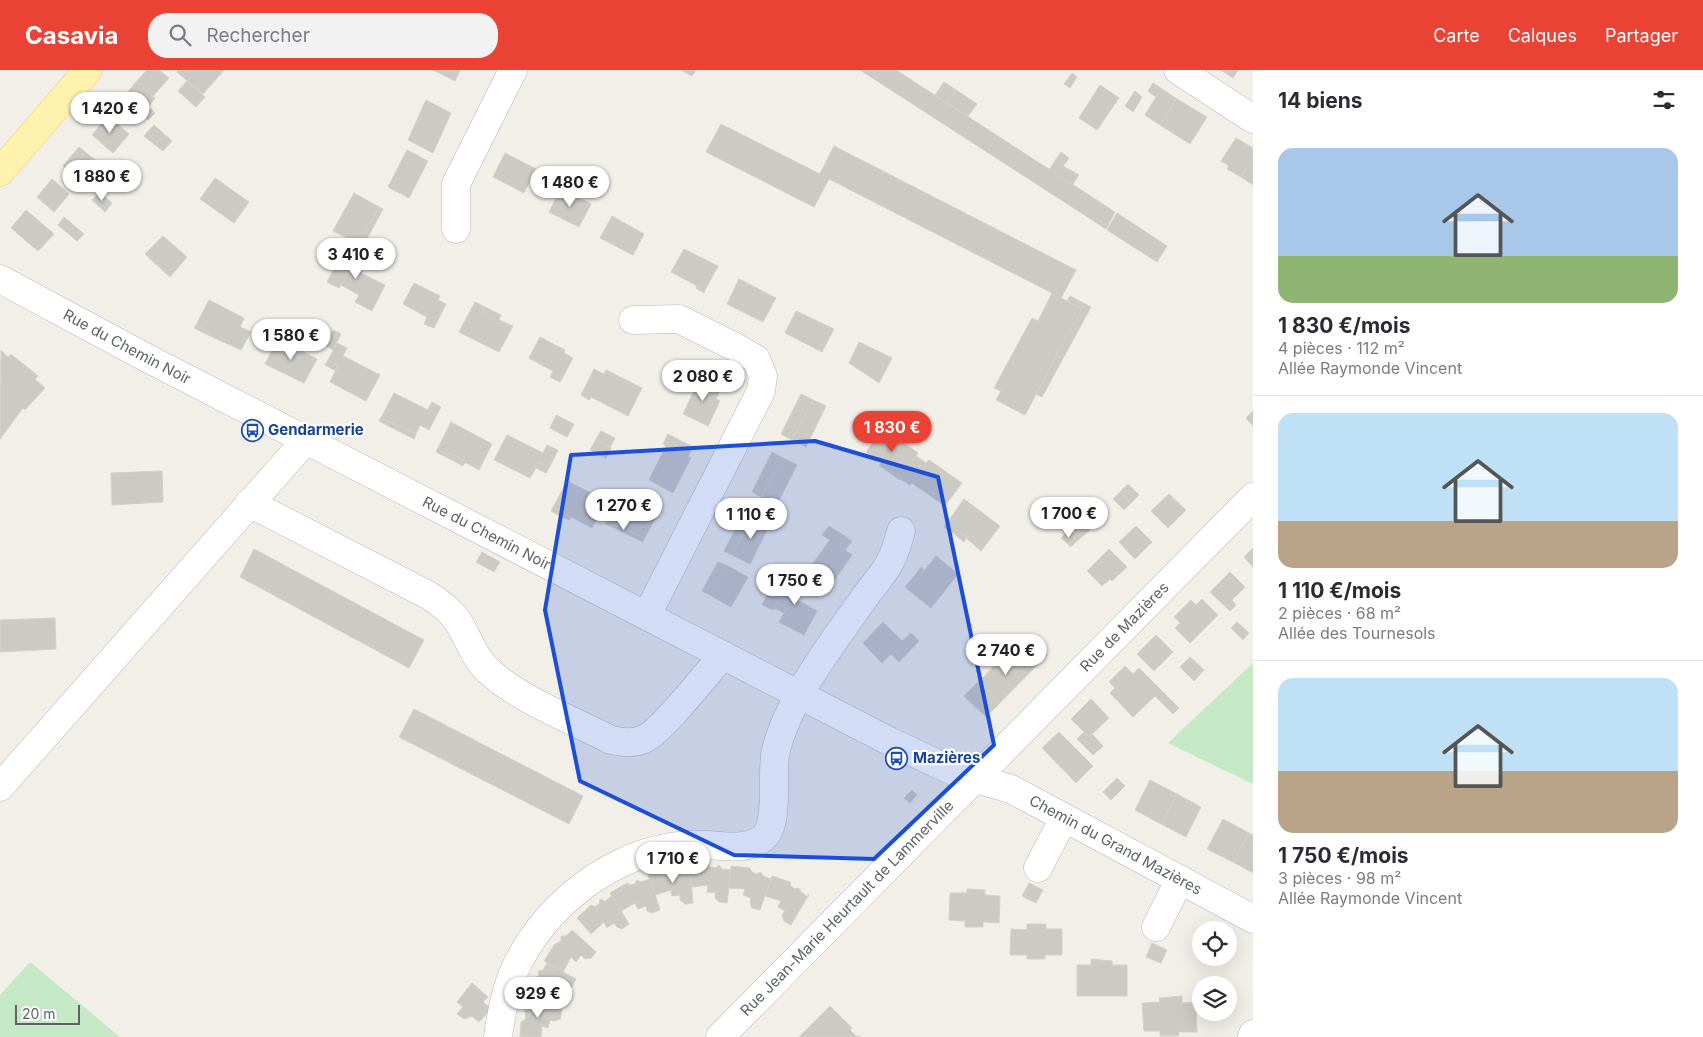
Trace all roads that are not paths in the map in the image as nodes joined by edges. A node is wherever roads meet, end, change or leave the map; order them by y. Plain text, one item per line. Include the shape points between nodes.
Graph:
1 (88, 70) edge
2 (513, 70) edge
3 (1178, 70) edge
4 (1253, 119) edge
5 (0, 172) edge
6 (456, 229) dead end
7 (0, 279) edge
8 (633, 320) dead end
9 (306, 440) junction
10 (1253, 497) edge
11 (249, 503) junction
12 (901, 531) dead end
13 (648, 615) junction
14 (723, 655) junction
15 (801, 694) junction
16 (975, 780) junction
17 (0, 787) edge
18 (1064, 818) junction
19 (1038, 868) dead end
20 (1180, 879) junction
21 (1253, 919) edge
22 (1156, 927) dead end
23 (498, 1037) edge
24 (720, 1037) edge

1 - 5 main road
2 - 6 street via 456,184
3 - 4 street
7 - 9 street, Rue du Chemin Noir
8 - 13 street via 679,319 756,359 763,376 761,391
9 - 11 street
9 - 13 street, Rue du Chemin Noir
10 - 16 street, Rue de Mazières
11 - 14 street via 428,595 447,608 457,620 477,659 493,675 514,690 610,740 627,743 645,739
11 - 17 street
12 - 15 street via 891,560 810,675
13 - 14 street, Rue du Chemin Noir
14 - 15 street, Rue du Chemin Noir
15 - 16 street, Rue du Chemin Noir via 890,741
15 - 23 street via 776,751 773,822 765,837 743,846 668,846 619,865 572,894 537,931 518,965 502,1006
16 - 18 street, Chemin du Grand Mazières via 1011,789
16 - 24 street, Rue Jean-Marie Heurtault de Lammerville
18 - 19 street
18 - 20 street, Chemin du Grand Mazières
20 - 21 street, Chemin du Grand Mazières
20 - 22 street

